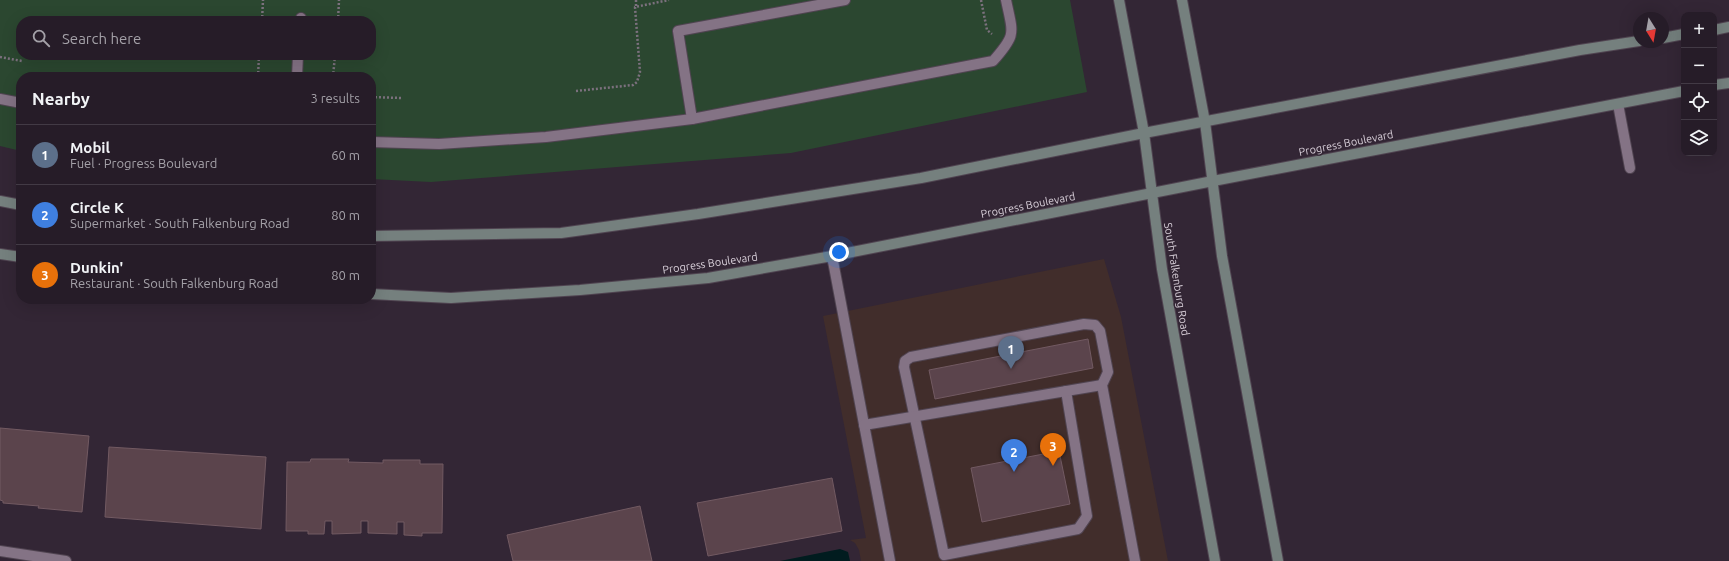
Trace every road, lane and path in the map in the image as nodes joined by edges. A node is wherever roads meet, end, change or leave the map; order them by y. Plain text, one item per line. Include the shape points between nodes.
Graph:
1 (263, 0) edge
2 (339, 0) edge
3 (636, 0) edge
4 (669, 0) edge
5 (845, 0) edge
6 (981, 0) edge
7 (1006, 0) edge
8 (1119, 0) edge
9 (1182, 0) edge
10 (636, 7) junction
11 (262, 16) edge
12 (338, 16) edge
13 (1729, 27) edge
14 (1717, 29) edge
15 (1681, 35) edge
16 (1669, 37) edge
17 (1633, 42) edge
18 (1008, 44) junction
19 (0, 57) edge
20 (16, 60) edge
21 (16, 60) edge
22 (259, 60) edge
23 (298, 60) edge
24 (335, 60) edge
25 (22, 61) dead end
26 (258, 72) edge
27 (297, 72) edge
28 (333, 72) edge
29 (1729, 83) edge
30 (1717, 85) edge
31 (576, 92) dead end
32 (1681, 92) edge
33 (376, 97) edge
34 (402, 98) dead end
35 (0, 99) edge
36 (16, 102) edge
37 (1618, 104) junction
38 (692, 119) junction
39 (1205, 122) junction
40 (1144, 134) junction
41 (376, 142) edge
42 (1630, 168) dead end
43 (1213, 181) junction
44 (1151, 193) junction
45 (0, 201) edge
46 (16, 204) edge
47 (376, 236) edge
48 (0, 254) edge
49 (16, 256) edge
50 (832, 256) junction
51 (376, 294) edge
52 (1102, 384) junction
53 (1066, 391) junction
54 (914, 416) junction
55 (864, 425) junction
56 (0, 551) edge
57 (66, 561) edge
58 (890, 561) edge
59 (1135, 561) edge
60 (1215, 561) edge
61 (1278, 561) edge

1 - 11 path
2 - 12 path
3 - 10 path
4 - 10 path
5 - 38 street via 678,31
6 - 18 path via 987,30
7 - 18 street via 1012,31
8 - 40 main road, South Falkenburg Road
9 - 39 main road
10 - 31 path via 640,72 637,82 633,85
13 - 14 main road
15 - 16 main road
17 - 39 main road
18 - 38 street via 993,61
19 - 20 path
21 - 25 path
22 - 26 path
23 - 27 street
24 - 28 path
29 - 30 main road
32 - 37 main road, Progress Boulevard
33 - 34 path
35 - 36 street
37 - 42 street
37 - 43 main road, Progress Boulevard
38 - 41 street via 546,137 439,144
39 - 40 main road
39 - 43 main road
40 - 44 main road, South Falkenburg Road
40 - 47 main road via 920,178 561,234
43 - 44 main road, Progress Boulevard
43 - 61 main road via 1222,256
44 - 50 main road, Progress Boulevard
44 - 60 main road, South Falkenburg Road via 1162,269
45 - 46 main road
48 - 49 main road
50 - 51 main road, Progress Boulevard via 708,278 580,290 451,298
50 - 55 street
52 - 53 street
52 - 54 street via 1108,372 1100,331 1094,325 1084,324 911,357 905,361 904,367
52 - 59 street
53 - 54 street
53 - 54 street via 1087,516 1078,529 944,555
54 - 55 street
55 - 58 street
56 - 57 street

